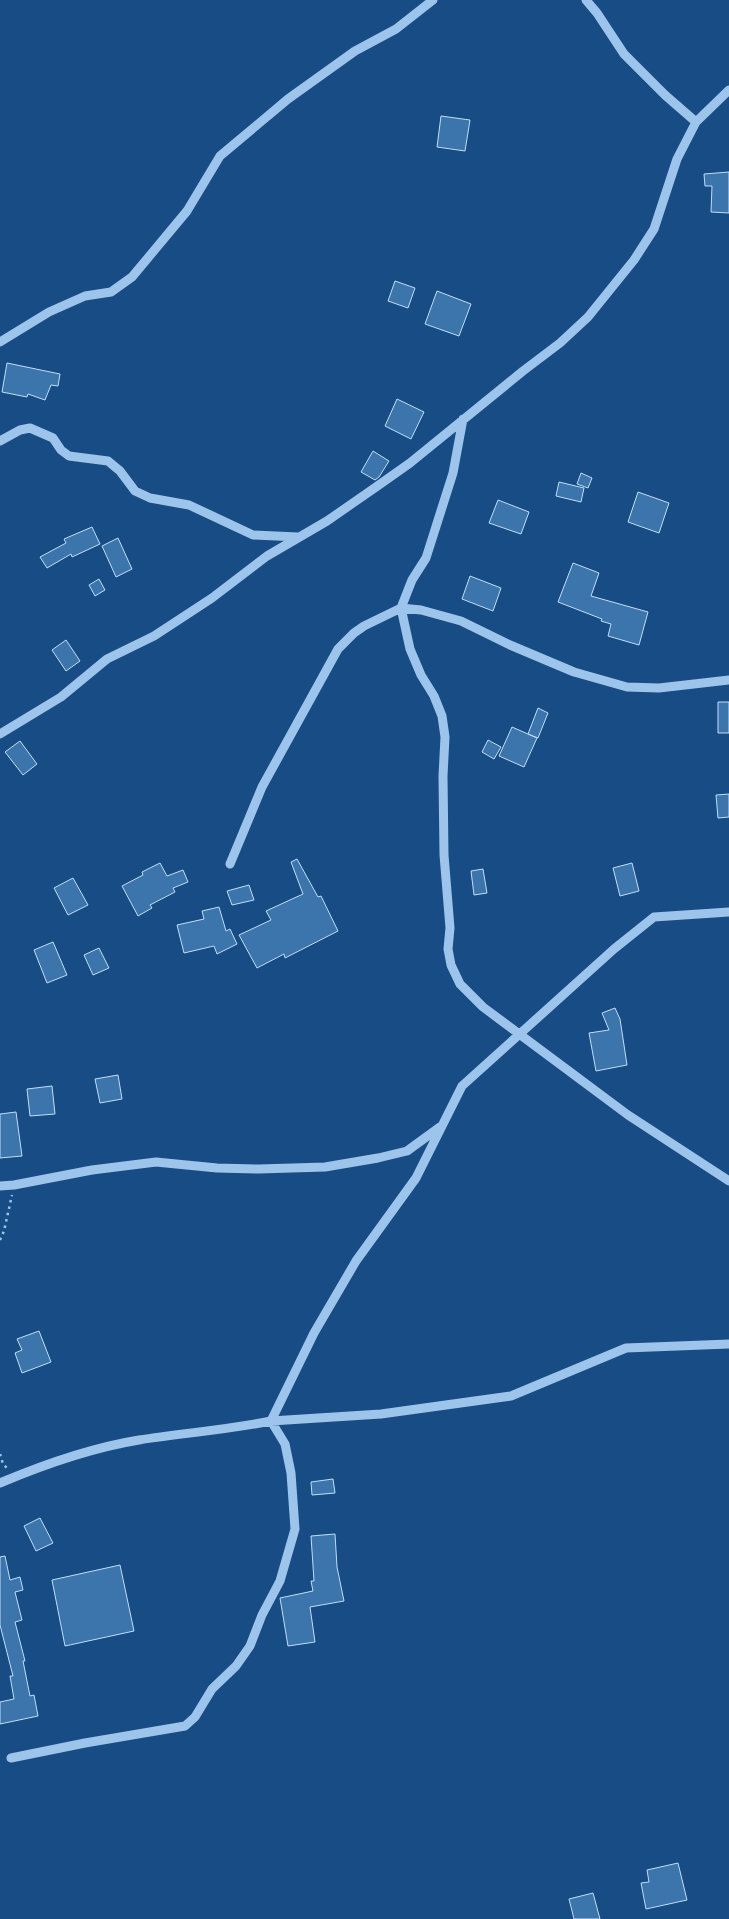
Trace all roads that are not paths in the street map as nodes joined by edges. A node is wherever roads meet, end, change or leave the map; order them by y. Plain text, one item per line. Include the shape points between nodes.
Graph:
1 (433, 0) edge
2 (586, 0) edge
3 (729, 90) edge
4 (696, 122) junction
5 (0, 342) edge
6 (463, 419) junction
7 (0, 441) edge
8 (298, 537) junction
9 (401, 608) junction
10 (729, 680) edge
11 (0, 734) edge
12 (230, 864) dead end
13 (729, 912) edge
14 (518, 1034) junction
15 (443, 1125) junction
16 (729, 1181) edge
17 (0, 1186) edge
18 (729, 1344) edge
19 (271, 1421) junction
20 (0, 1483) edge
21 (10, 1758) dead end

1 - 5 street via 396,30 355,51 288,99 220,156 187,211 132,277 111,292 85,296 49,312
2 - 4 street via 624,54
3 - 4 street
4 - 6 street via 677,159 654,229 608,294 560,343
6 - 8 street via 410,463
6 - 9 street via 454,473 426,558 412,580
7 - 8 street via 30,428 53,438 69,456 108,461 135,491 150,498 189,505 253,535
8 - 11 street via 154,636 107,659 61,697
9 - 10 street via 460,621 574,672 627,687 659,688
9 - 12 street via 354,632 338,649 262,787
9 - 14 street via 410,649 442,716 445,737 444,855 451,965 460,984
13 - 14 street via 654,917
14 - 15 street via 462,1086
14 - 16 street via 628,1115
15 - 17 street via 407,1151 325,1166 259,1170 156,1162
15 - 19 street via 416,1178 356,1261 314,1333
18 - 19 street via 626,1348 511,1396 380,1414
19 - 20 street via 137,1440 65,1457
19 - 21 street via 285,1444 292,1473 294,1529 280,1581 250,1646 236,1666 212,1689 195,1717 184,1726

